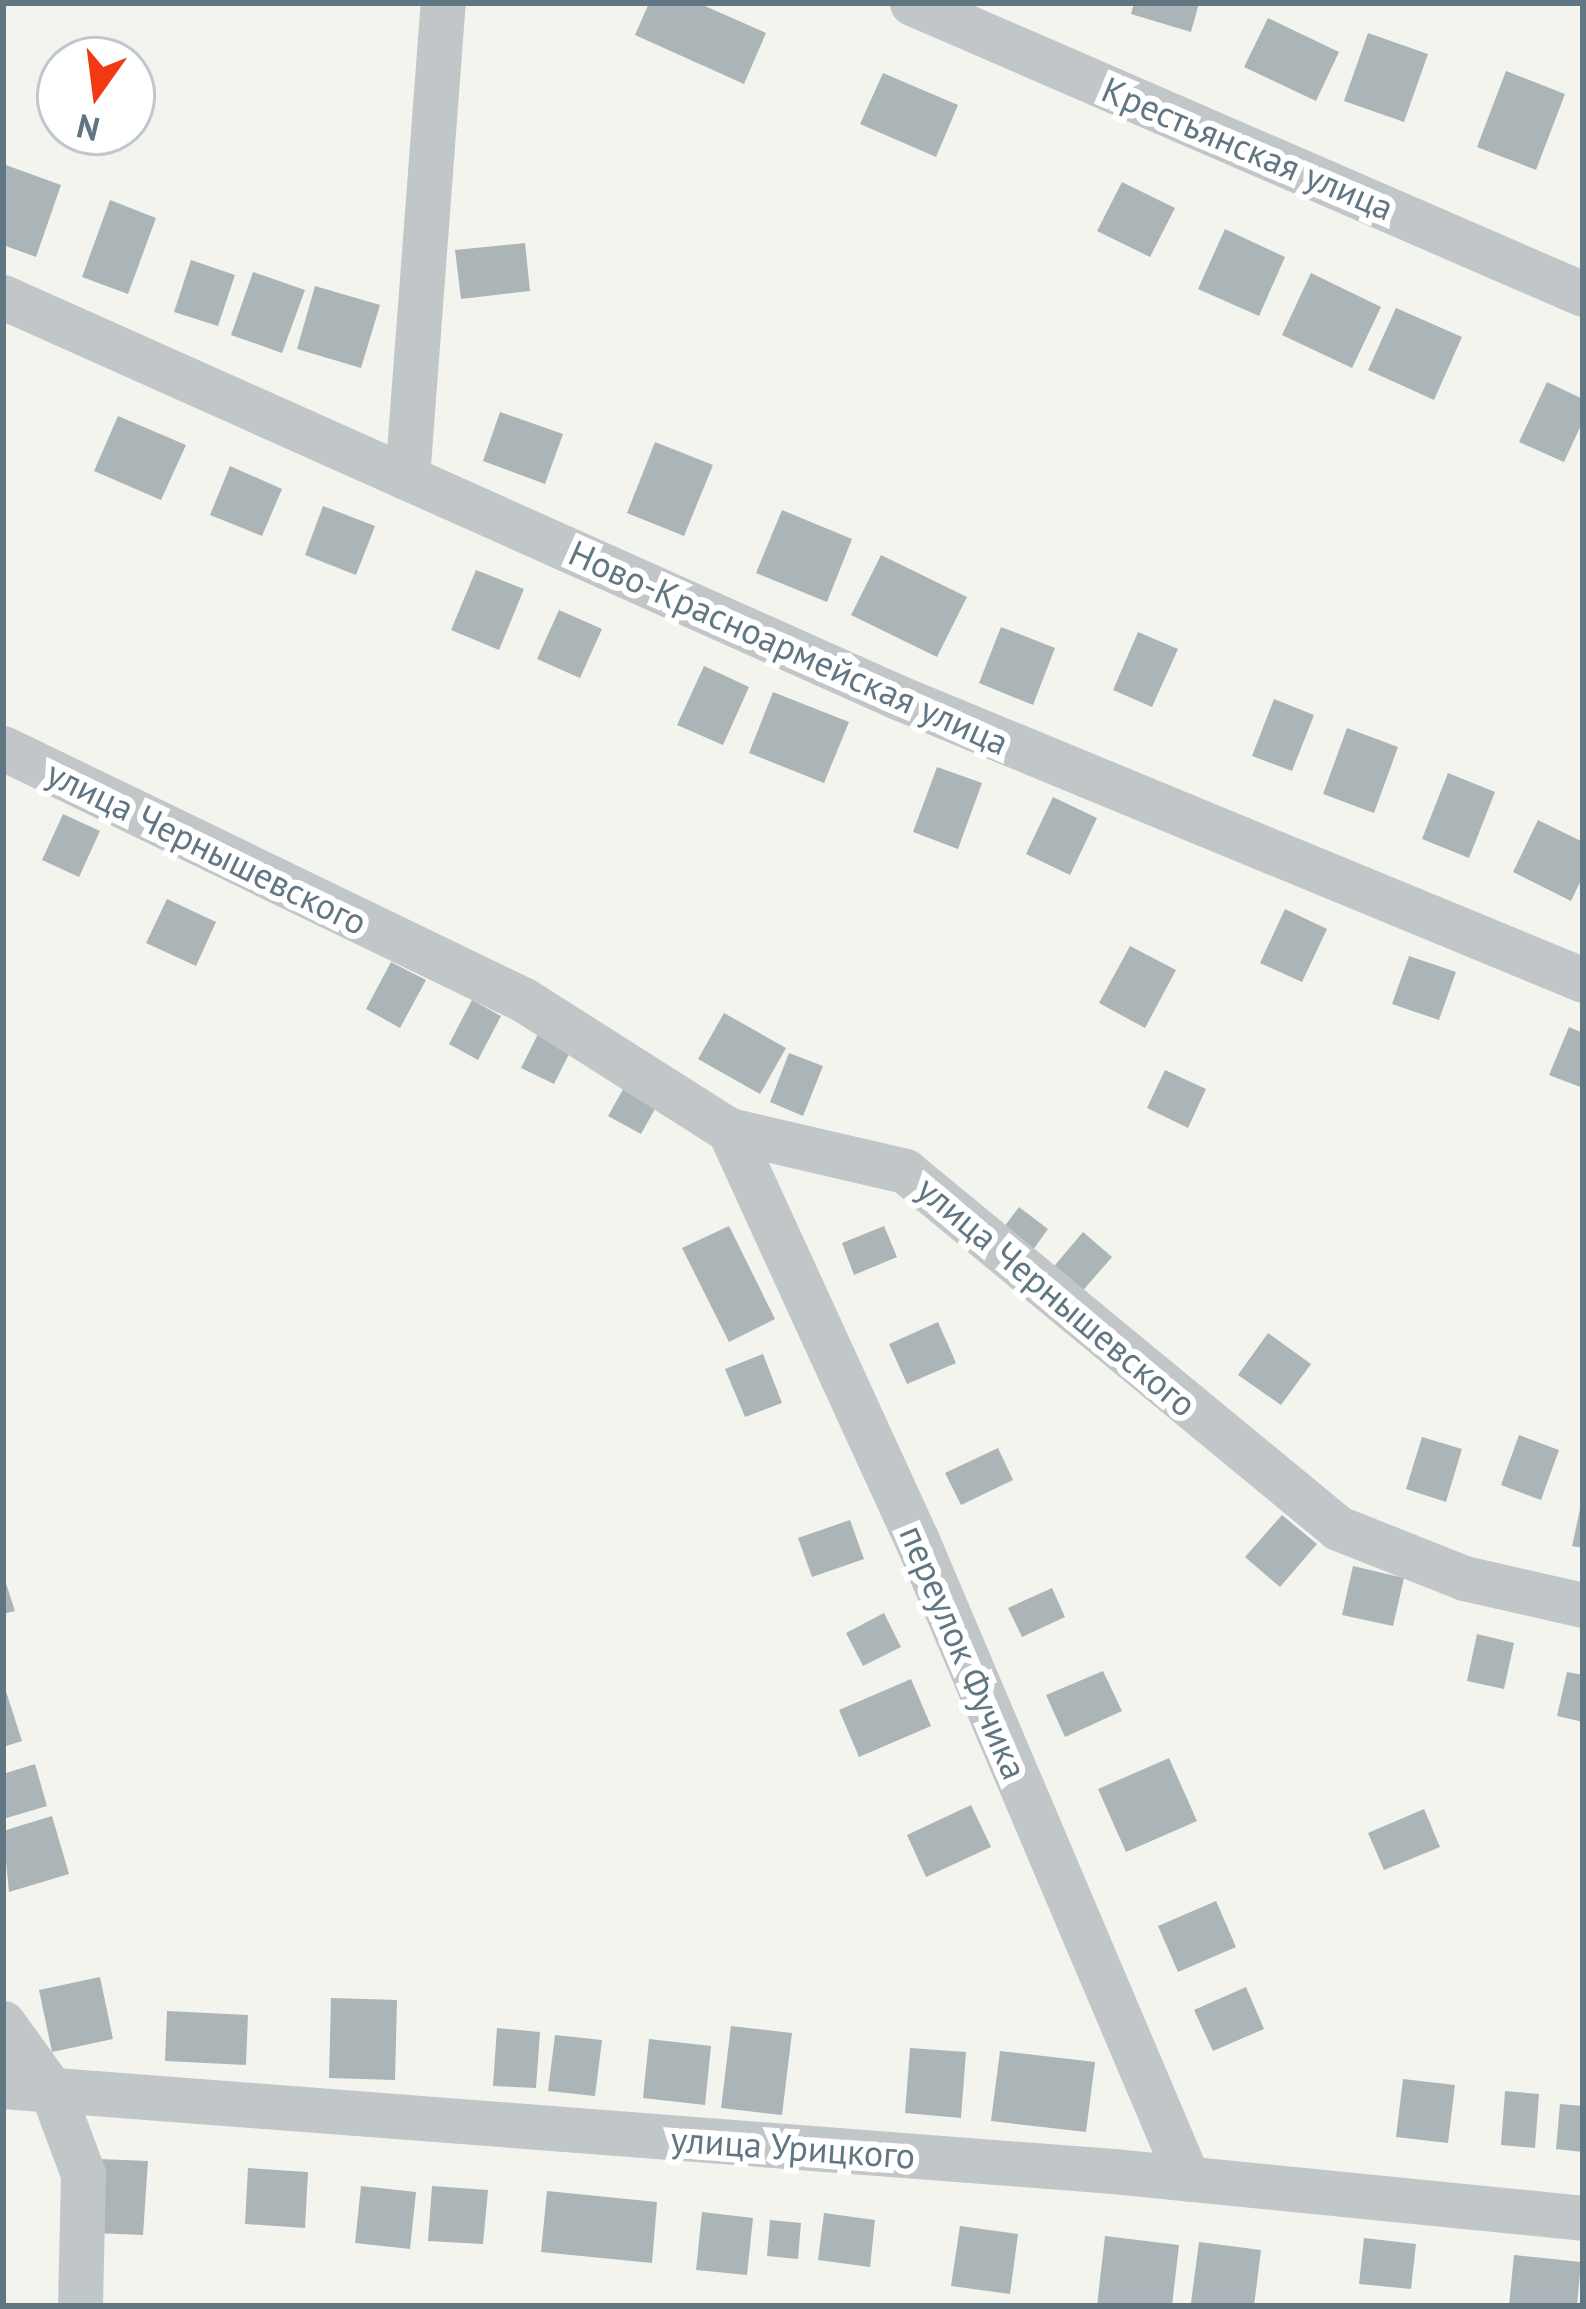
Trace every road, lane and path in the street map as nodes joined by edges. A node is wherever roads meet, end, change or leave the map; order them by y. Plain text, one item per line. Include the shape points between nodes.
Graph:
1 (443, 3) edge
2 (912, 3) edge
3 (1583, 294) edge
4 (3, 297) edge
5 (407, 478) junction
6 (3, 748) edge
7 (1583, 980) edge
8 (729, 1130) junction
9 (1583, 1605) edge
10 (3, 2023) edge
11 (3, 2086) edge
12 (52, 2091) junction
13 (1188, 2179) junction
14 (1583, 2218) edge
15 (80, 2306) edge

1 - 5 street
2 - 3 street, Крестьянская улица
4 - 5 street, Ново-Красноармейская улица
5 - 7 street, Ново-Красноармейская улица via 900,698
6 - 8 street, улица Чернышевского via 524,1000
8 - 9 street, улица Чернышевского via 905,1171 1338,1528 1464,1579
8 - 13 street, переулок Фучика via 916,1538
10 - 12 street
11 - 12 street, улица Урицкого
12 - 13 street, улица Урицкого
12 - 15 street via 83,2174
13 - 14 street, улица Урицкого

